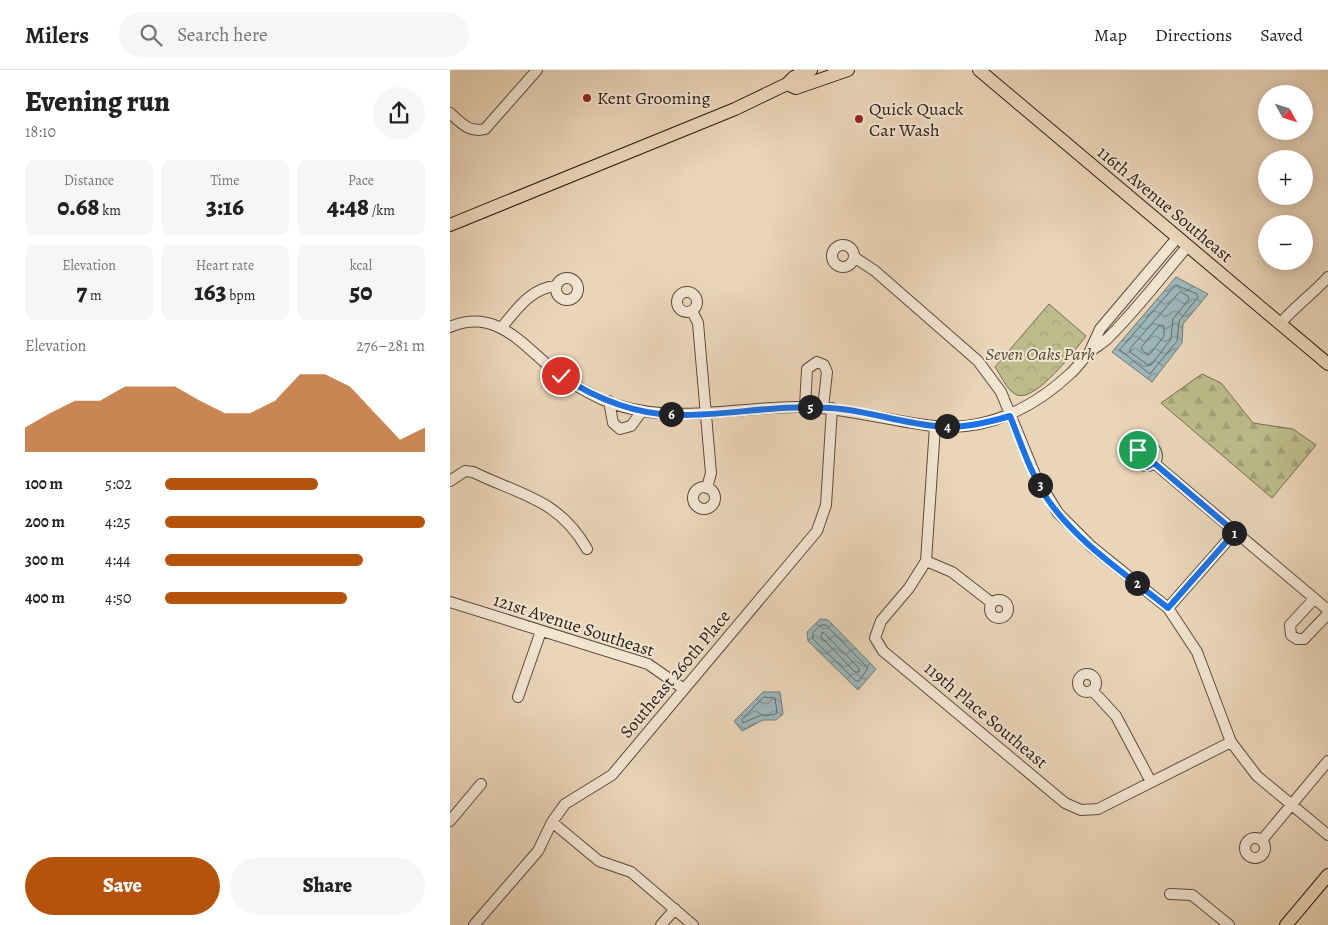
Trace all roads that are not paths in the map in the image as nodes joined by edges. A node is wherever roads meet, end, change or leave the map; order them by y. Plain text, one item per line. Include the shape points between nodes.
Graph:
1 (537, 70) edge
2 (811, 70) edge
3 (848, 70) edge
4 (984, 73) edge
5 (787, 84) junction
6 (450, 113) edge
7 (450, 225) edge
8 (1177, 238) junction
9 (1187, 246) junction
10 (854, 257) dead end
11 (1328, 277) edge
12 (556, 286) dead end
13 (692, 311) dead end
14 (1280, 324) junction
15 (450, 327) edge
16 (502, 327) junction
17 (1090, 352) junction
18 (1328, 364) edge
19 (609, 401) junction
20 (806, 407) junction
21 (828, 408) junction
22 (642, 411) junction
23 (706, 414) junction
24 (1010, 416) junction
25 (935, 426) junction
26 (1154, 463) dead end
27 (450, 481) edge
28 (707, 488) dead end
29 (1235, 532) junction
30 (587, 549) dead end
31 (926, 561) junction
32 (1314, 599) dead end
33 (450, 602) edge
34 (992, 603) dead end
35 (1168, 608) junction
36 (541, 631) junction
37 (684, 689) junction
38 (1092, 690) dead end
39 (518, 697) dead end
40 (1231, 742) junction
41 (1328, 761) edge
42 (1151, 782) junction
43 (481, 784) dead end
44 (1292, 805) junction
45 (450, 821) edge
46 (552, 822) junction
47 (1328, 835) edge
48 (1262, 840) dead end
49 (1328, 875) edge
50 (1170, 894) dead end
51 (674, 909) junction
52 (474, 925) edge
53 (661, 925) edge
54 (693, 925) edge
55 (1229, 925) edge
56 (1286, 925) edge

1 - 6 street via 493,122 478,131 463,126
2 - 5 main road via 794,77
3 - 5 main road via 796,88
4 - 8 main road, 116th Avenue Southeast
5 - 7 main road via 735,109
8 - 9 main road, 116th Avenue Southeast
8 - 17 street via 1100,329
9 - 14 main road, 116th Avenue Southeast
9 - 17 street via 1109,337
10 - 24 street via 875,271 978,361 1001,392
11 - 14 street
12 - 16 street via 538,290 529,296
13 - 23 street via 698,323
14 - 18 main road, 116th Avenue Southeast
15 - 16 street via 475,320
16 - 19 street via 561,376
17 - 24 street via 1072,373
19 - 22 street
19 - 22 street via 613,423 620,429 630,426
20 - 21 street
20 - 21 street, Southeast 260th Place via 807,369 816,362 824,365 827,372
20 - 23 street
21 - 25 street
21 - 37 street, Southeast 260th Place via 826,505 816,531
22 - 23 street via 673,415
23 - 28 street via 711,473
24 - 25 street via 985,423
24 - 35 street via 1036,477 1058,513 1092,547
25 - 31 street
26 - 29 street
27 - 30 street via 465,471 473,472 532,496 572,525
29 - 32 street
29 - 35 street
31 - 34 street via 952,572
31 - 42 street, 119th Place Southeast via 910,588 881,621 875,638 883,651 1065,803 1081,810 1098,809
33 - 36 street, 121st Avenue Southeast
35 - 40 street via 1197,652
36 - 37 street, 121st Avenue Southeast via 648,664
36 - 39 street
37 - 46 street, Southeast 260th Place via 612,775 572,798
38 - 42 street via 1116,716
40 - 42 street
40 - 44 street via 1258,776
41 - 44 street
43 - 45 street
44 - 47 street
44 - 48 street
46 - 51 street via 599,861 631,872
46 - 52 street, Southeast 260th Place via 538,851
49 - 56 main road
50 - 55 street via 1192,895
51 - 53 street
51 - 54 street

